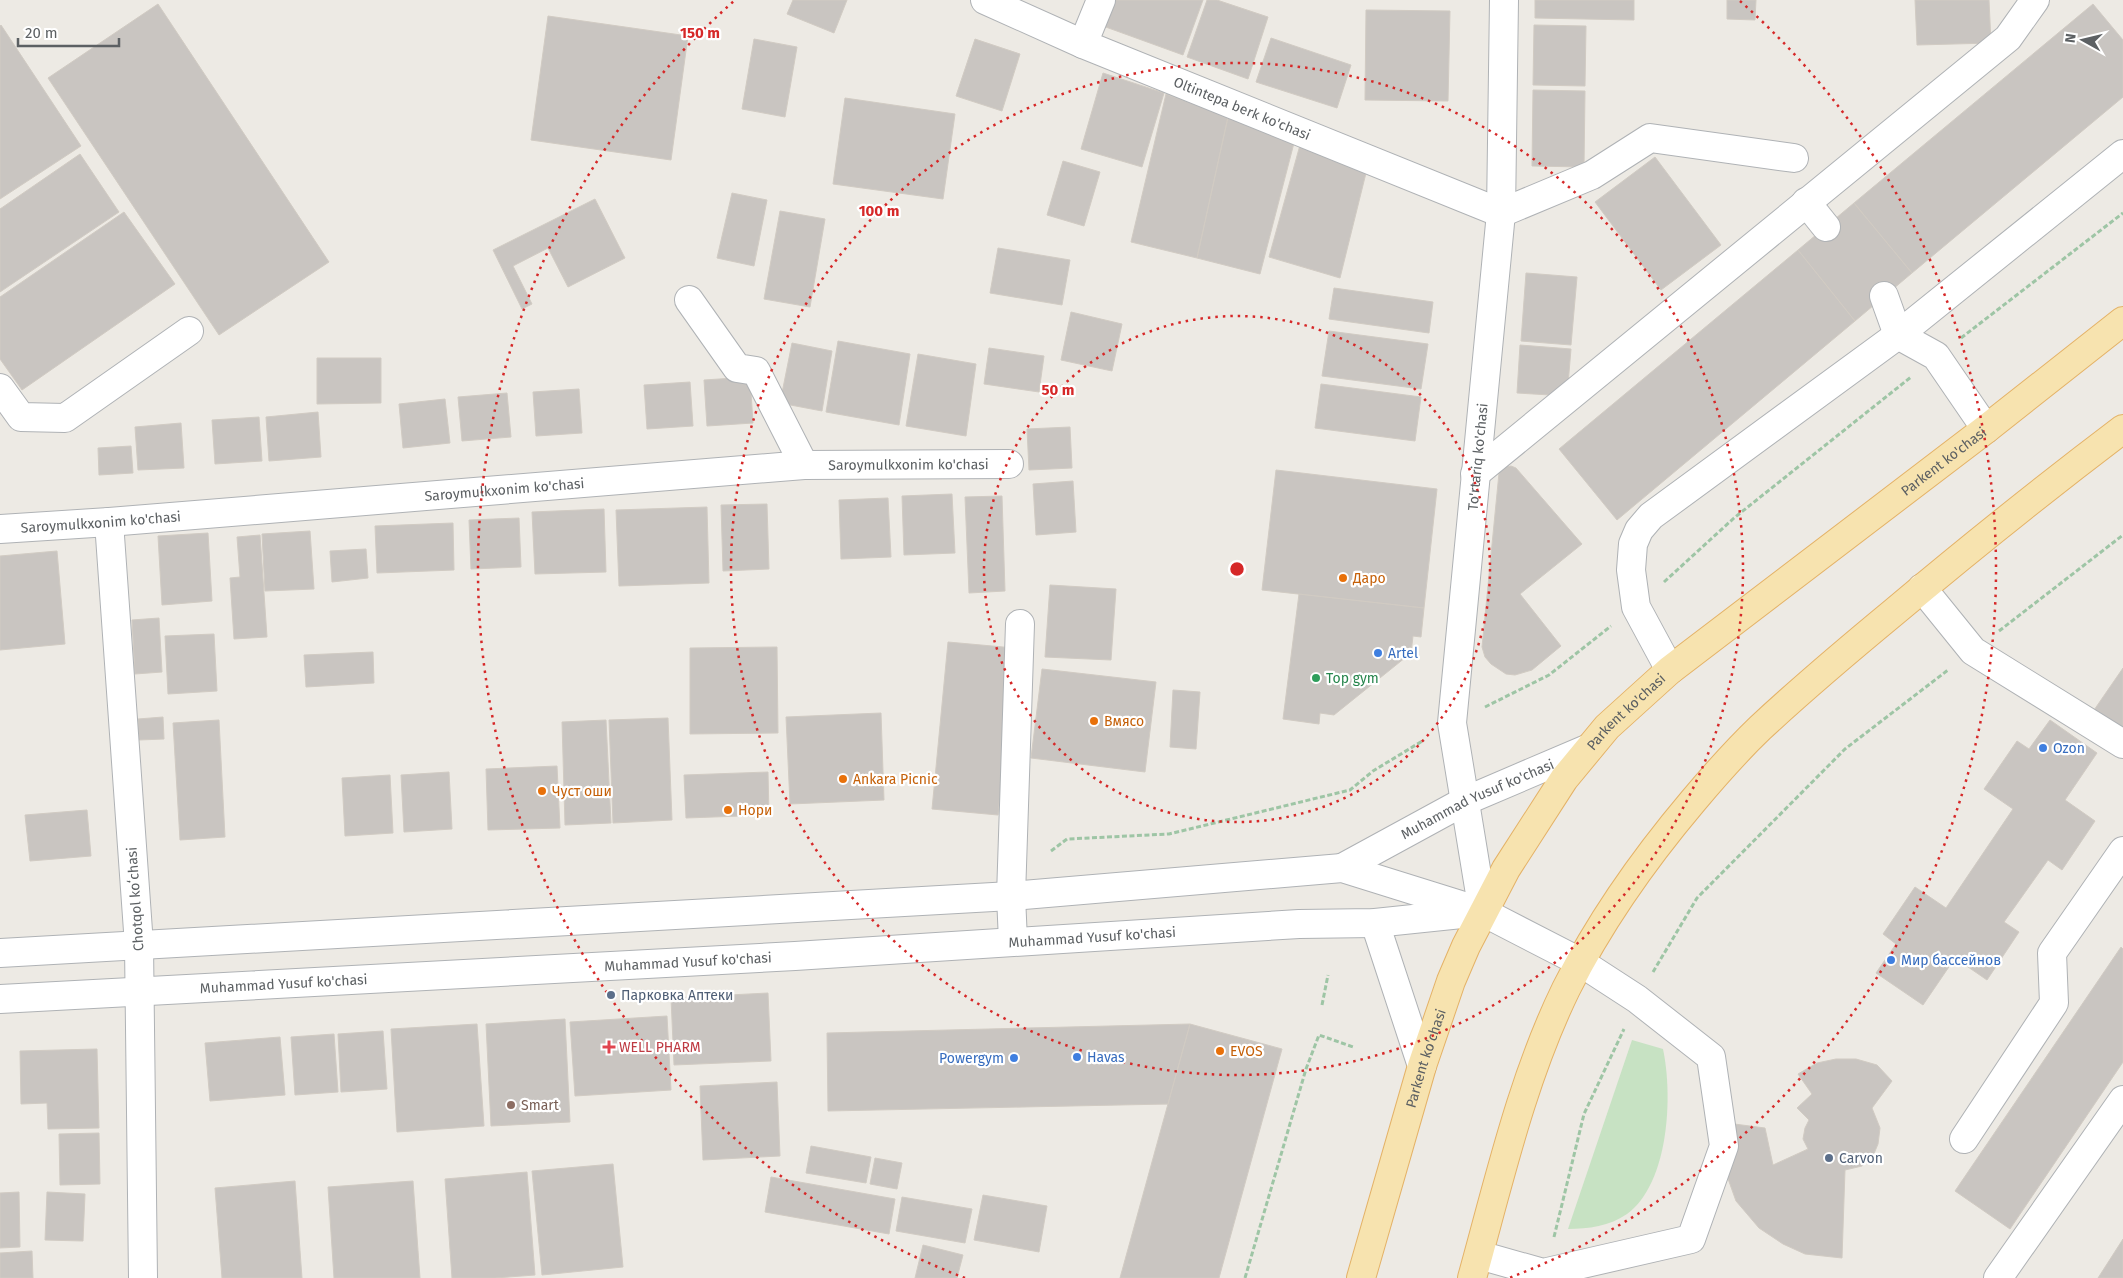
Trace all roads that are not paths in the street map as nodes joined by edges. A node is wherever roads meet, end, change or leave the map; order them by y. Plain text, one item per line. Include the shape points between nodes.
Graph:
1 (985, 0) edge
2 (1101, 0) edge
3 (1504, 0) edge
4 (2035, 0) edge
5 (1083, 44) junction
6 (2123, 154) edge
7 (1794, 158) dead end
8 (1806, 202) junction
9 (1501, 213) junction
10 (1826, 227) dead end
11 (1884, 296) dead end
12 (689, 300) dead end
13 (2123, 321) edge
14 (189, 331) dead end
15 (1898, 335) junction
16 (0, 388) edge
17 (1986, 429) junction
18 (2123, 429) edge
19 (1009, 464) dead end
20 (804, 465) junction
21 (1475, 474) junction
22 (109, 522) junction
23 (0, 529) edge
24 (1922, 588) junction
25 (1020, 624) dead end
26 (1670, 670) junction
27 (2123, 744) edge
28 (1589, 748) junction
29 (1465, 801) junction
30 (2123, 851) edge
31 (1342, 868) junction
32 (1011, 896) junction
33 (1483, 912) junction
34 (1375, 923) junction
35 (1013, 941) junction
36 (139, 945) junction
37 (0, 953) edge
38 (1580, 962) junction
39 (139, 992) junction
40 (0, 999) edge
41 (1422, 1066) junction
42 (2123, 1100) edge
43 (1964, 1139) dead end
44 (1476, 1266) edge
45 (142, 1278) edge
46 (1362, 1278) edge
47 (1998, 1278) edge

1 - 5 street, Oltintepa berk ko'chasi
2 - 5 street
3 - 9 street, To'rtariq ko'chasi
4 - 8 street via 2008,38
5 - 9 street, Oltintepa berk ko'chasi
6 - 15 street
7 - 9 street via 1650,138 1592,175
8 - 10 street
8 - 21 street
9 - 21 street, To'rtariq ko'chasi
11 - 15 street
12 - 20 street via 737,368 756,371
13 - 17 main road, Parkent ko'chasi
14 - 16 street via 65,418 21,417
15 - 17 street via 1936,356
15 - 26 street via 1652,516 1639,530 1633,544 1631,570 1636,607
17 - 26 main road, Parkent ko'chasi
18 - 24 main road
19 - 20 street, Saroymulkxonim ko'chasi
20 - 22 street, Saroymulkxonim ko'chasi
21 - 29 street, To'rtariq ko'chasi via 1452,723
22 - 23 street, Saroymulkxonim ko'chasi
22 - 36 street, Chotqol koʻchasi
24 - 27 street via 1973,651
24 - 38 main road via 1758,730 1716,775 1646,858
25 - 32 street
26 - 28 main road, Parkent ko'chasi
28 - 29 street, Muhammad Yusuf ko'chasi
28 - 33 main road, Parkent ko'chasi via 1532,826
29 - 31 street, Muhammad Yusuf ko'chasi
29 - 33 street, To'rtariq ko'chasi
30 - 43 street via 2052,953 2054,1004
31 - 32 street, Muhammad Yusuf ko'chasi
31 - 33 street, Muhammad Yusuf ko'chasi
32 - 35 street
32 - 36 street, Muhammad Yusuf ko'chasi
33 - 34 street, Muhammad Yusuf ko'chasi
33 - 38 street, Muhammad Yusuf ko'chasi
33 - 41 main road, Parkent ko'chasi via 1451,981
34 - 35 street, Muhammad Yusuf ko'chasi via 1299,924
34 - 41 street
35 - 39 street, Muhammad Yusuf ko'chasi
36 - 37 street, Muhammad Yusuf ko'chasi
36 - 39 street, Chotqol koʻchasi
38 - 44 main road via 1541,1047
38 - 44 street, Muhammad Yusuf ko'chasi via 1637,999 1711,1057 1724,1146 1691,1239 1543,1273
39 - 40 street, Muhammad Yusuf ko'chasi
39 - 45 street, Chotqol koʻchasi
41 - 46 main road, Parkent ko'chasi
42 - 47 street

